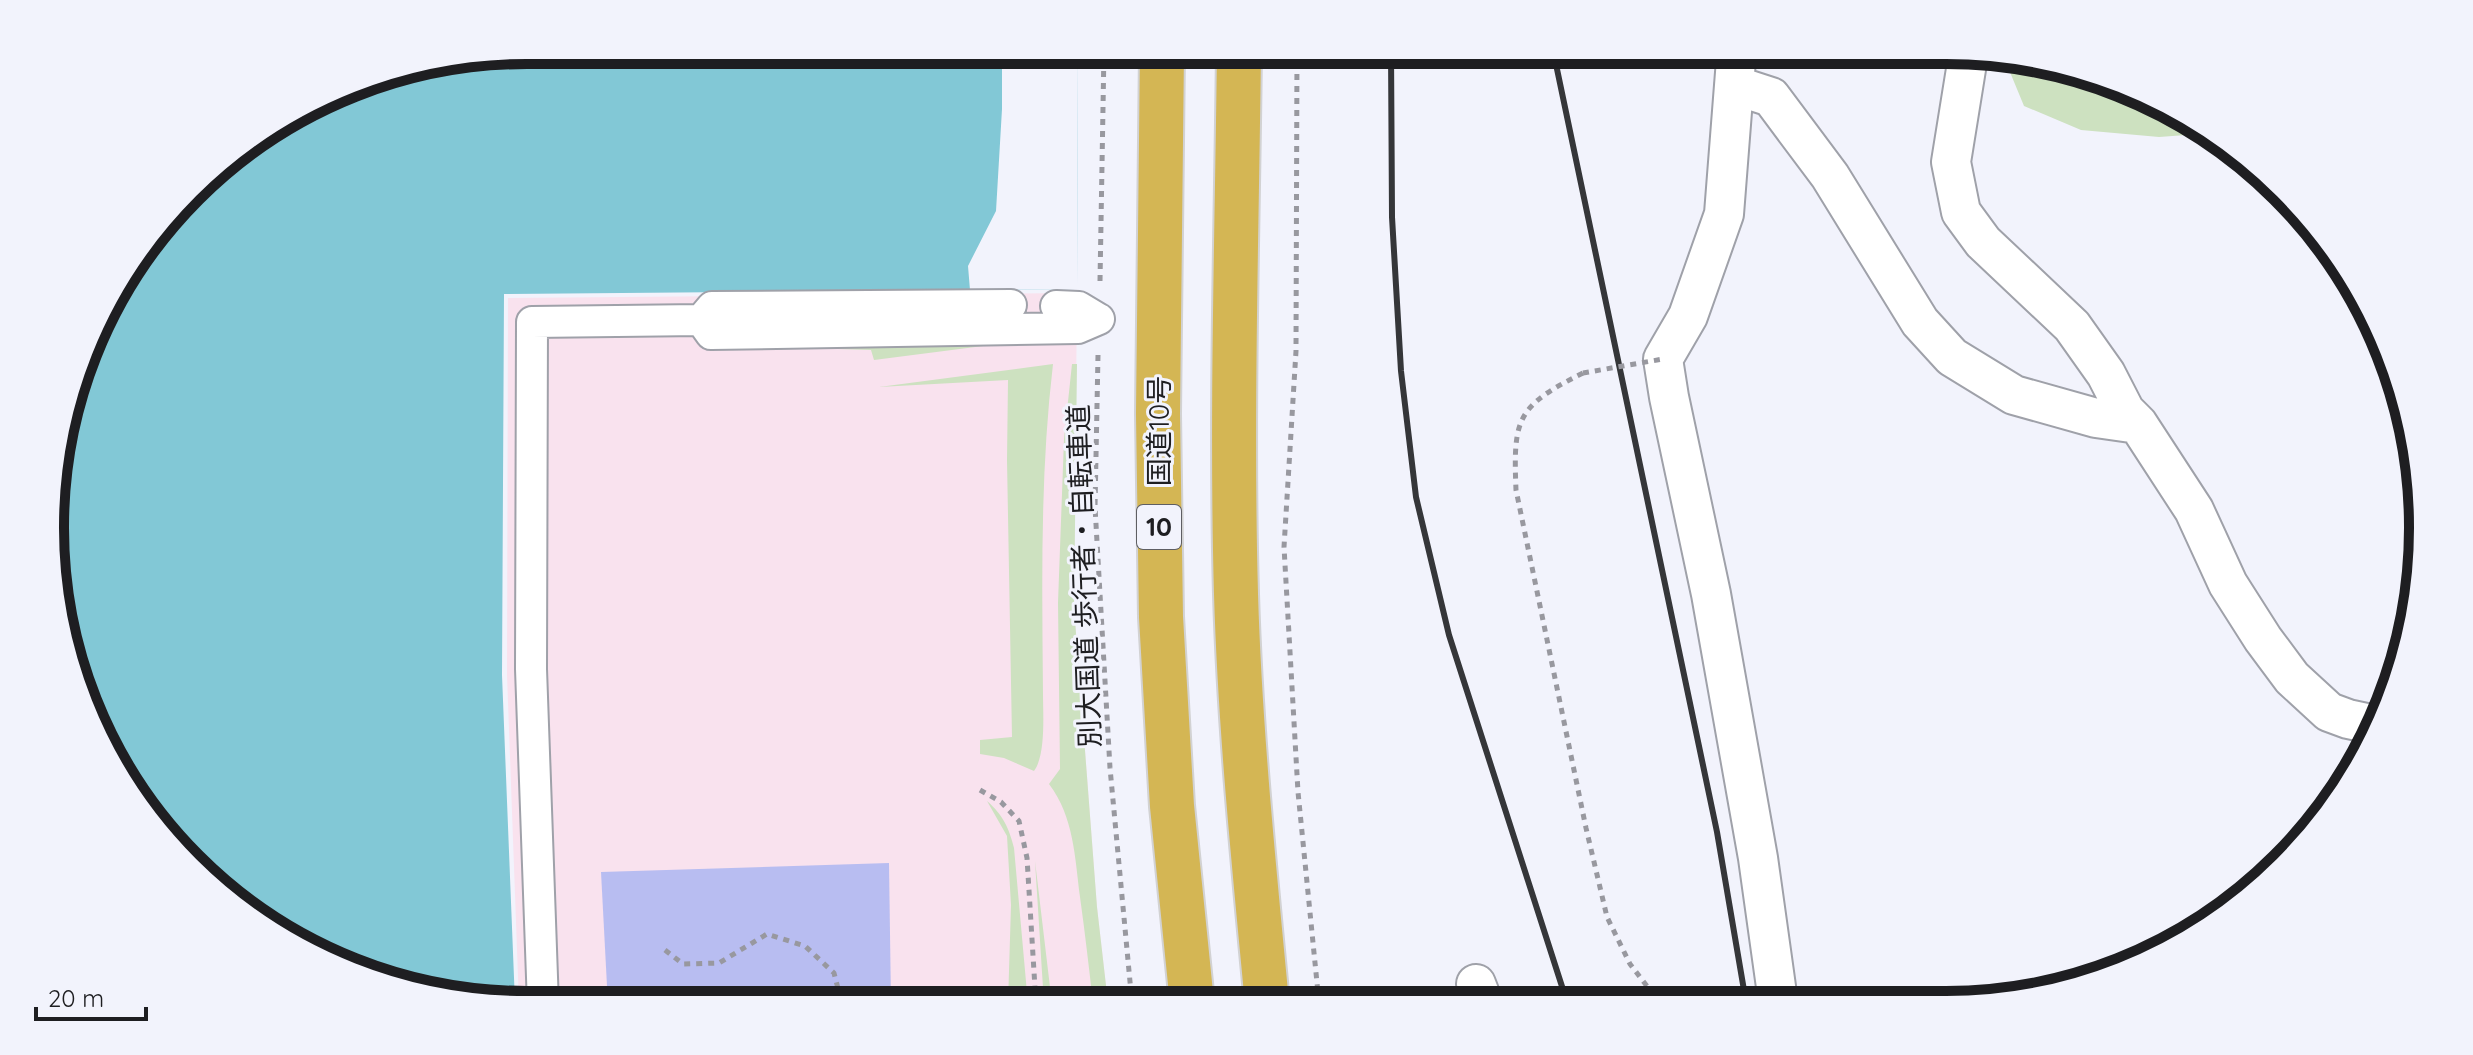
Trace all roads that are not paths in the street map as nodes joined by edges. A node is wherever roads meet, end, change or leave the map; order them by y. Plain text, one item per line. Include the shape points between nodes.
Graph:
1 (1162, 64) edge
2 (1239, 64) edge
3 (1967, 65) edge
4 (1734, 68) edge
5 (1011, 305) dead end
6 (1056, 306) dead end
7 (701, 320) junction
8 (2138, 424) junction
9 (2366, 723) edge
10 (542, 991) edge
11 (1191, 991) edge
12 (1266, 991) edge
13 (1777, 991) edge

1 - 11 highway, 国道10号 / 10 via 1161,617
2 - 12 highway via 1236,596
3 - 8 street via 1951,162 1961,212 1983,242 2072,326
4 - 8 street via 1771,97 1830,176 1920,322 1952,357 2014,395
4 - 13 street via 1724,214 1688,316 1663,359 1717,625
5 - 7 street via 712,307
6 - 7 street via 1079,307 1099,319 1078,328 711,334
7 - 10 street via 532,322 531,669
8 - 9 street via 2194,510 2228,584 2292,678 2329,712

